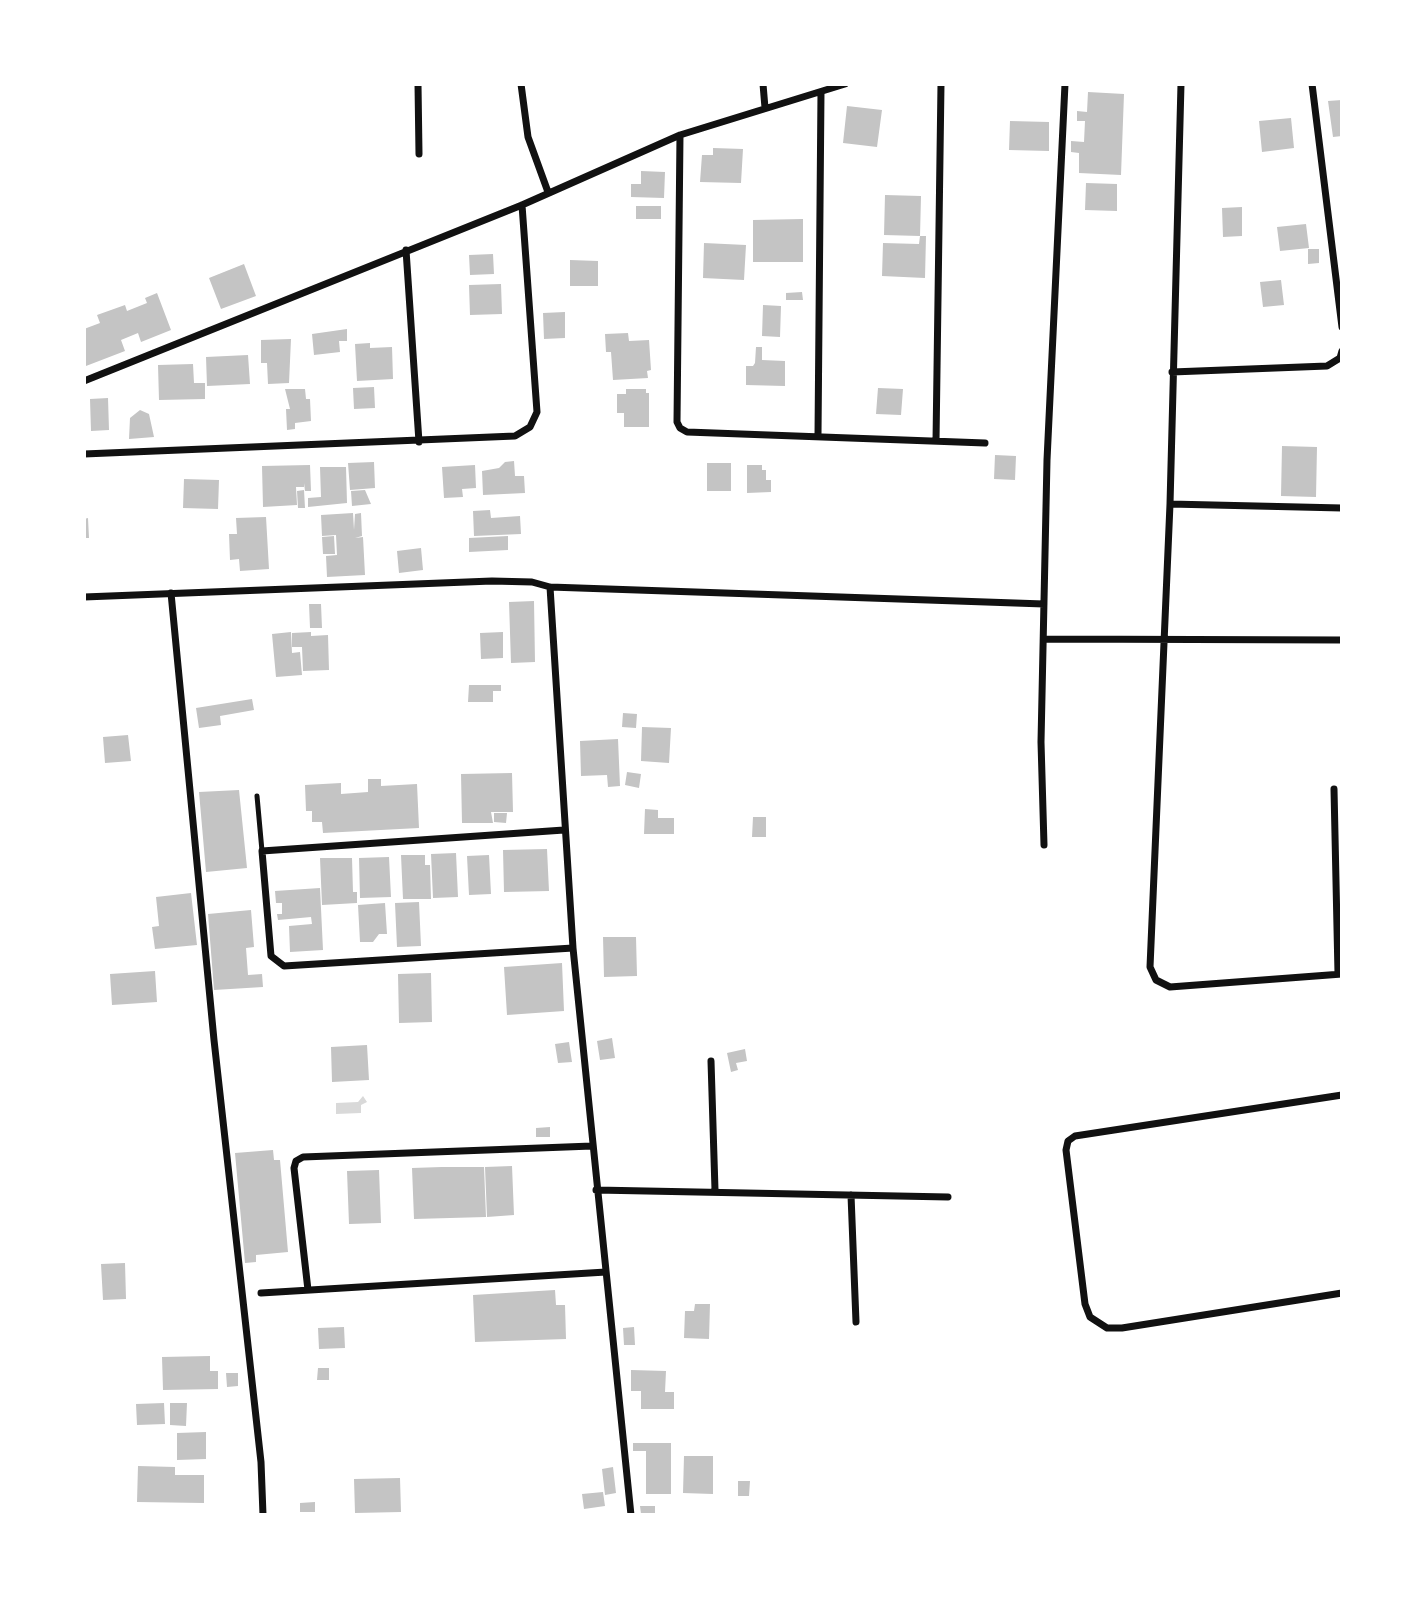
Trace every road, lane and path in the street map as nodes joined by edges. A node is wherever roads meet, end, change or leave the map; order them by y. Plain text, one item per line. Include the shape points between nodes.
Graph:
1 (418, 84) edge
2 (522, 84) edge
3 (763, 84) edge
4 (845, 84) edge
5 (941, 84) edge
6 (1065, 84) edge
7 (1181, 84) edge
8 (1312, 84) edge
9 (821, 92) junction
10 (765, 108) junction
11 (680, 135) junction
12 (419, 154) dead end
13 (548, 192) junction
14 (522, 205) junction
15 (406, 250) junction
16 (1342, 327) edge
17 (1342, 352) edge
18 (1172, 372) junction
19 (84, 381) edge
20 (818, 435) junction
21 (936, 441) junction
22 (419, 442) junction
23 (985, 443) dead end
24 (84, 454) edge
25 (1170, 504) junction
26 (1342, 508) edge
27 (550, 587) junction
28 (171, 593) junction
29 (84, 597) edge
30 (1044, 604) junction
31 (1163, 637) junction
32 (1045, 639) junction
33 (1342, 640) edge
34 (1334, 789) dead end
35 (257, 796) dead end
36 (564, 830) junction
37 (1044, 845) dead end
38 (262, 851) junction
39 (573, 948) junction
40 (1340, 974) edge
41 (711, 1061) dead end
42 (1342, 1095) edge
43 (592, 1146) junction
44 (596, 1190) junction
45 (715, 1190) junction
46 (851, 1195) junction
47 (948, 1197) dead end
48 (606, 1272) junction
49 (308, 1290) junction
50 (261, 1293) dead end
51 (1342, 1293) edge
52 (856, 1322) dead end
53 (263, 1515) edge
54 (631, 1515) edge

1 - 12 street
2 - 13 street via 528,137
3 - 10 street
4 - 9 street
5 - 21 street
6 - 30 street
7 - 18 street
8 - 16 street
9 - 10 street
9 - 20 street
10 - 11 street
11 - 13 street
11 - 20 street via 677,422 687,432
13 - 14 street
14 - 15 street
14 - 22 street via 537,412 530,427 515,436
15 - 19 street
15 - 22 street
17 - 18 street via 1327,366
18 - 25 street
20 - 21 street
21 - 23 street
22 - 24 street
25 - 26 street
25 - 31 street
27 - 28 street via 492,581
27 - 30 street
27 - 36 street
28 - 29 street
28 - 53 street
30 - 32 street
31 - 32 street
31 - 33 street
31 - 40 street via 1150,967 1156,980 1170,987
32 - 37 street
34 - 40 street
35 - 38 lane
36 - 38 street
36 - 39 street
38 - 39 street via 271,956 284,966
39 - 43 street
41 - 45 street
42 - 51 street via 1074,1136 1066,1150 1084,1304 1090,1317 1107,1328
43 - 44 street
43 - 49 street via 303,1157 293,1168
44 - 45 street
44 - 48 street
45 - 46 street
46 - 47 street
46 - 52 street
48 - 49 street
48 - 54 street
49 - 50 street

